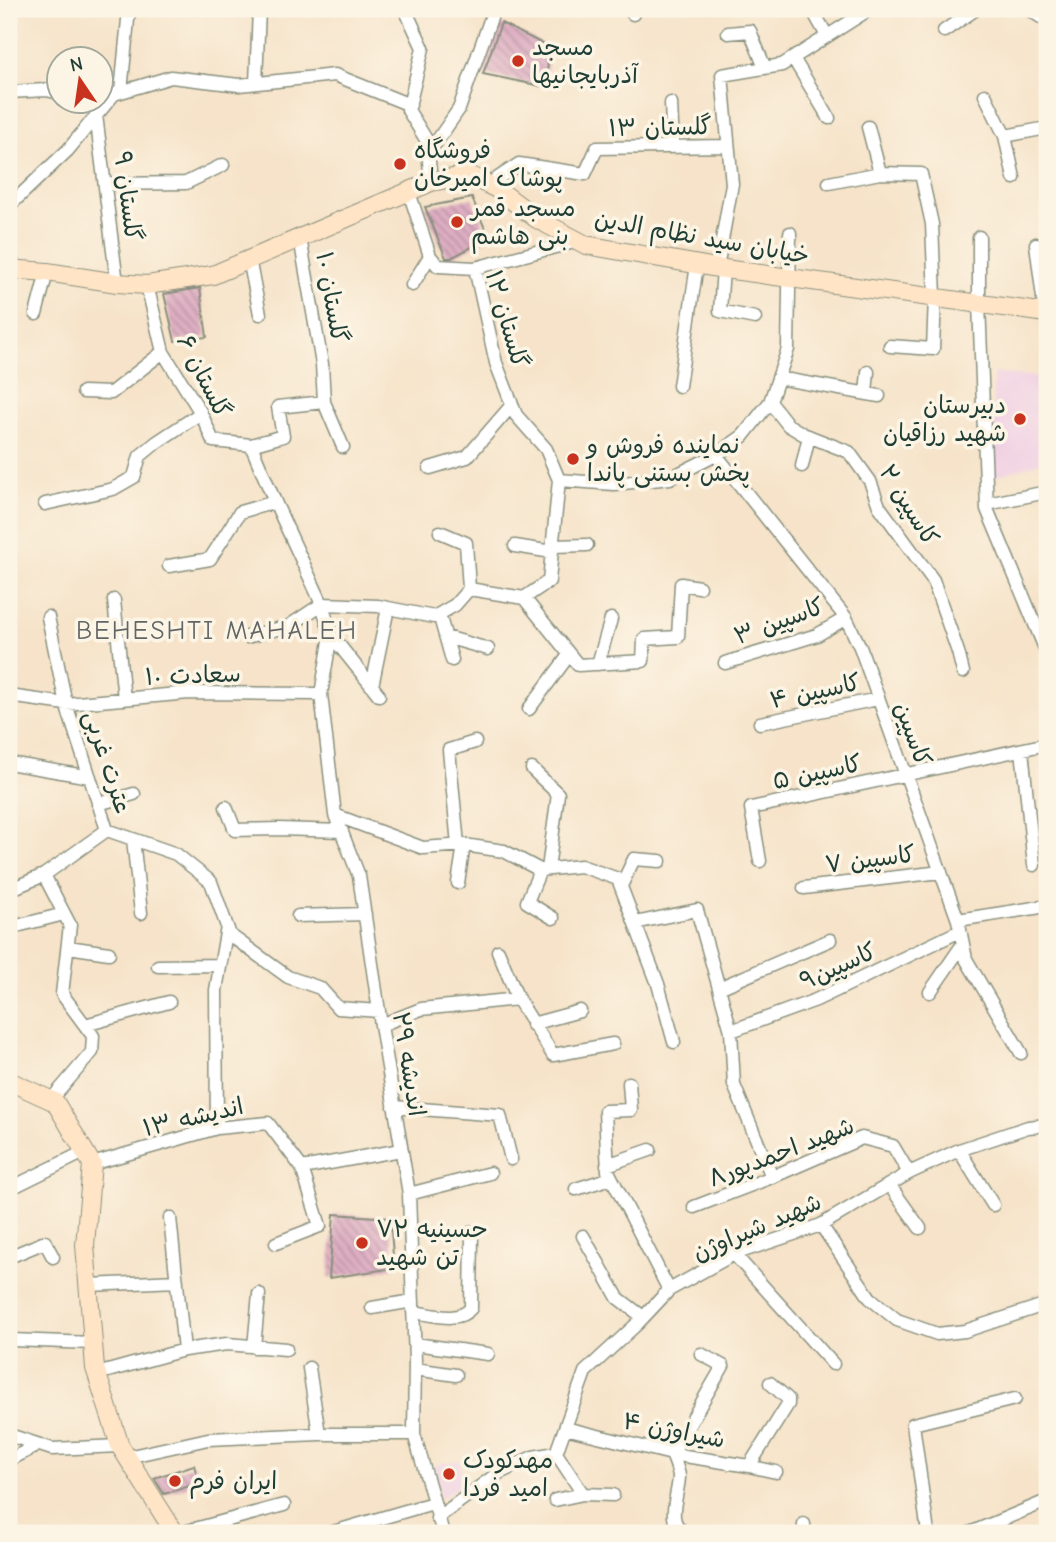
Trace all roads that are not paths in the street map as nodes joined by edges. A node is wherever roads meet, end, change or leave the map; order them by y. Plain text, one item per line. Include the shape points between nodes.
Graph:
1 (129, 9) edge
2 (259, 9) edge
3 (405, 9) edge
4 (494, 9) edge
5 (812, 9) edge
6 (870, 9) edge
7 (976, 9) edge
8 (1028, 9) edge
9 (1047, 20) edge
10 (944, 31) dead end
11 (728, 33) dead end
12 (827, 36) junction
13 (793, 58) junction
14 (765, 68) junction
15 (256, 83) junction
16 (46, 90) edge
17 (9, 92) edge
18 (121, 92) junction
19 (116, 93) edge
20 (985, 96) dead end
21 (671, 103) dead end
22 (410, 105) junction
23 (95, 116) edge
24 (96, 116) edge
25 (829, 118) dead end
26 (868, 127) dead end
27 (1047, 128) edge
28 (1005, 136) junction
29 (728, 146) junction
30 (673, 147) junction
31 (428, 154) junction
32 (223, 165) dead end
33 (880, 173) junction
34 (1014, 178) dead end
35 (431, 182) junction
36 (829, 183) dead end
37 (106, 184) junction
38 (489, 184) junction
39 (409, 192) junction
40 (9, 206) edge
41 (790, 233) dead end
42 (300, 237) junction
43 (979, 237) dead end
44 (578, 240) junction
45 (1036, 244) dead end
46 (430, 256) junction
47 (249, 259) junction
48 (697, 265) junction
49 (475, 268) junction
50 (720, 268) junction
51 (9, 269) edge
52 (47, 272) junction
53 (788, 278) junction
54 (117, 283) junction
55 (147, 285) junction
56 (412, 285) dead end
57 (935, 297) junction
58 (979, 303) junction
59 (1046, 313) edge
60 (36, 314) dead end
61 (260, 314) dead end
62 (755, 318) dead end
63 (890, 346) dead end
64 (163, 352) junction
65 (868, 372) dead end
66 (778, 379) junction
67 (679, 386) dead end
68 (83, 392) dead end
69 (324, 402) junction
70 (770, 402) junction
71 (512, 405) junction
72 (201, 413) junction
73 (809, 436) junction
74 (251, 445) junction
75 (343, 447) dead end
76 (716, 455) junction
77 (802, 466) dead end
78 (430, 468) dead end
79 (559, 480) junction
80 (1047, 492) edge
81 (275, 502) junction
82 (45, 503) dead end
83 (987, 504) junction
84 (440, 532) dead end
85 (587, 545) dead end
86 (515, 546) dead end
87 (553, 549) junction
88 (169, 566) dead end
89 (699, 587) dead end
90 (469, 589) junction
91 (524, 598) junction
92 (114, 600) dead end
93 (322, 604) junction
94 (388, 608) junction
95 (439, 614) junction
96 (48, 617) dead end
97 (846, 618) junction
98 (611, 619) dead end
99 (331, 635) junction
100 (247, 637) dead end
101 (446, 637) junction
102 (488, 649) dead end
103 (1047, 653) edge
104 (569, 655) junction
105 (452, 660) dead end
106 (725, 663) dead end
107 (598, 664) junction
108 (963, 673) dead end
109 (321, 694) junction
110 (9, 696) edge
111 (124, 699) junction
112 (878, 699) junction
113 (66, 704) junction
114 (529, 709) dead end
115 (760, 723) dead end
116 (475, 742) dead end
117 (1047, 744) edge
118 (1022, 750) junction
119 (9, 763) edge
120 (532, 769) dead end
121 (905, 774) junction
122 (90, 776) junction
123 (134, 794) dead end
124 (98, 804) junction
125 (226, 807) dead end
126 (335, 815) junction
127 (107, 830) junction
128 (342, 831) junction
129 (132, 839) junction
130 (461, 845) junction
131 (660, 861) dead end
132 (760, 861) dead end
133 (1034, 865) dead end
134 (544, 870) junction
135 (941, 872) junction
136 (44, 875) junction
137 (458, 883) dead end
138 (621, 886) junction
139 (804, 888) dead end
140 (9, 890) edge
141 (1047, 905) edge
142 (141, 914) dead end
143 (365, 914) junction
144 (298, 916) dead end
145 (552, 918) dead end
146 (67, 920) junction
147 (635, 923) junction
148 (9, 928) edge
149 (228, 931) junction
150 (960, 932) junction
151 (830, 940) dead end
152 (68, 947) junction
153 (498, 951) dead end
154 (109, 953) dead end
155 (220, 965) junction
156 (158, 966) dead end
157 (719, 988) junction
158 (930, 992) dead end
159 (518, 999) junction
160 (169, 1002) dead end
161 (379, 1011) junction
162 (580, 1011) dead end
163 (532, 1024) junction
164 (85, 1025) junction
165 (381, 1025) junction
166 (731, 1031) junction
167 (674, 1042) dead end
168 (613, 1044) dead end
169 (1021, 1053) dead end
170 (9, 1080) edge
171 (629, 1083) dead end
172 (51, 1100) junction
173 (394, 1107) junction
174 (1047, 1125) edge
175 (217, 1128) junction
176 (401, 1150) junction
177 (650, 1150) dead end
178 (959, 1150) junction
179 (88, 1158) junction
180 (511, 1159) dead end
181 (607, 1165) junction
182 (302, 1168) junction
183 (490, 1172) dead end
184 (909, 1173) junction
185 (772, 1177) junction
186 (611, 1178) junction
187 (890, 1186) junction
188 (9, 1189) edge
189 (576, 1189) dead end
190 (409, 1194) junction
191 (993, 1205) dead end
192 (694, 1207) dead end
193 (170, 1218) dead end
194 (821, 1226) junction
195 (920, 1228) dead end
196 (472, 1232) dead end
197 (583, 1236) dead end
198 (276, 1242) dead end
199 (734, 1254) junction
200 (9, 1257) edge
201 (53, 1257) dead end
202 (177, 1281) junction
203 (89, 1285) junction
204 (669, 1290) junction
205 (259, 1294) dead end
206 (1047, 1304) edge
207 (413, 1307) junction
208 (372, 1308) dead end
209 (643, 1317) junction
210 (11, 1340) dead end
211 (93, 1343) junction
212 (415, 1343) junction
213 (254, 1347) junction
214 (286, 1349) dead end
215 (184, 1350) junction
216 (488, 1354) dead end
217 (701, 1354) dead end
218 (833, 1364) dead end
219 (309, 1368) dead end
220 (415, 1370) junction
221 (97, 1374) junction
222 (456, 1375) dead end
223 (771, 1383) dead end
224 (1015, 1399) dead end
225 (565, 1428) junction
226 (319, 1434) junction
227 (414, 1434) junction
228 (9, 1435) edge
229 (38, 1445) junction
230 (124, 1452) junction
231 (556, 1453) junction
232 (672, 1454) junction
233 (9, 1460) edge
234 (749, 1466) junction
235 (776, 1472) dead end
236 (583, 1494) junction
237 (613, 1495) dead end
238 (555, 1500) dead end
239 (1047, 1501) edge
240 (433, 1503) junction
241 (284, 1505) dead end
242 (437, 1518) junction
243 (178, 1533) edge
244 (330, 1533) edge
245 (443, 1533) edge
246 (685, 1533) edge
247 (928, 1533) edge
248 (970, 1533) edge

1 - 18 street
2 - 15 street
3 - 22 street via 423,48
4 - 31 street via 459,109
5 - 12 street
6 - 12 street
7 - 10 street
8 - 9 street
11 - 14 street via 750,31
12 - 13 street
13 - 14 street
13 - 25 street
14 - 29 street via 722,75
15 - 18 street via 171,77
15 - 22 street via 335,75
16 - 17 street
18 - 19 street
20 - 28 street
21 - 30 street
22 - 31 street via 408,110 427,141
23 - 40 street via 68,150
24 - 37 street, گلستان ۹
26 - 33 street
27 - 28 street
28 - 34 street
29 - 30 street, گلستان ۱۳
29 - 50 street via 732,184
30 - 38 street, گلستان ۱۳ via 597,148 585,174 519,164
31 - 35 street
32 - 37 street via 186,183
33 - 36 street
33 - 57 street via 921,174 932,224
35 - 38 main road, خیابان سید نظام الدین via 469,175
35 - 39 main road, خیابان سید نظام الدین
37 - 54 street, گلستان ۹
38 - 44 main road, خیابان سید نظام الدین via 537,219
39 - 42 main road, خیابان سید نظام الدین
39 - 46 street
41 - 53 street
42 - 47 main road, خیابان سید نظام الدین
42 - 69 street, گلستان ۱۰
43 - 58 street
44 - 48 main road, خیابان سید نظام الدین
44 - 49 street
45 - 59 street
46 - 49 street, گلستان ۱۲ via 438,266
46 - 56 street
47 - 55 main road, خیابان سید نظام الدین via 213,275
47 - 61 street
48 - 50 main road, خیابان سید نظام الدین
48 - 67 street
49 - 71 street, گلستان ۱۲ via 496,363
50 - 53 main road, خیابان سید نظام الدین
50 - 62 street via 720,311
51 - 52 main road, خیابان سید نظام الدین
52 - 54 main road, خیابان سید نظام الدین
52 - 60 street
53 - 57 main road, خیابان سید نظام الدین
53 - 66 street via 788,348
54 - 55 main road, خیابان سید نظام الدین
55 - 64 street, گلستان ۶
57 - 58 main road, خیابان سید نظام الدین
57 - 63 street via 933,349
58 - 59 main road, خیابان سید نظام الدین
58 - 83 street
64 - 68 street via 111,393
64 - 72 street, گلستان ۶
65 - 66 street via 872,394
66 - 70 street
69 - 74 street via 278,407 283,436
69 - 75 street, گلستان ۱۰
70 - 73 street, کاسپین ۲ via 788,425
70 - 76 street via 743,436
71 - 78 street via 467,457
71 - 79 street, گلستان ۱۲ via 546,449
72 - 74 street, گلستان ۶ via 213,442
72 - 82 street via 141,456 134,477 113,489
73 - 77 street
73 - 108 street, کاسپین ۲ via 849,452 870,481 879,506 933,580
74 - 81 street
76 - 79 street via 670,478 614,484
76 - 97 street, کاسپین
79 - 87 street
80 - 83 street
81 - 88 street via 240,513 210,559
81 - 93 street
83 - 103 street
84 - 90 street via 466,543
85 - 87 street
86 - 87 street
87 - 91 street via 549,581
89 - 107 street via 681,584 678,637 644,639 642,661
90 - 91 street
90 - 95 street
91 - 104 street
92 - 111 street
93 - 94 street
93 - 99 street, اندیشه ۲۹
93 - 100 street via 289,626
94 - 95 street via 434,617
94 - 99 street via 376,690
95 - 101 street
96 - 113 street, عترت غربی
97 - 106 street, کاسپین ۳ via 817,635
97 - 112 street, کاسپین
98 - 107 street
99 - 109 street, اندیشه ۲۹
101 - 102 street
101 - 105 street
104 - 107 street via 578,665
104 - 114 street
109 - 111 street, سعادت ۱۰
109 - 126 street, اندیشه ۲۹
110 - 113 street, سعادت ۱۰
111 - 113 street, سعادت ۱۰
112 - 115 street, کاسپین ۴
112 - 121 street, کاسپین
113 - 122 street, عترت غربی
116 - 130 street via 449,750
117 - 118 street
118 - 121 street
118 - 133 street
119 - 122 street
120 - 134 street via 558,794
121 - 132 street, کاسپین ۵ via 751,807
121 - 135 street, کاسپین
122 - 124 street, عترت غربی
123 - 124 street
124 - 127 street, عترت غربی
125 - 128 street via 235,830
126 - 128 street, اندیشه ۲۹
126 - 130 street via 423,848
127 - 129 street, عترت غربی
127 - 136 street
128 - 143 street, اندیشه ۲۹ via 359,876
129 - 142 street
129 - 149 street, عترت غربی via 176,855 211,882
130 - 134 street via 504,851
130 - 137 street
131 - 138 street via 634,859
134 - 138 street via 580,866 618,879
134 - 145 street via 527,902
135 - 139 street, کاسپین ۷
135 - 150 street, کاسپین
136 - 140 street
136 - 146 street
138 - 147 street
141 - 150 street, کاسپین۹
143 - 144 street
143 - 161 street, اندیشه ۲۹
146 - 148 street
146 - 152 street
147 - 157 street via 697,910
147 - 167 street via 659,984
149 - 155 street
149 - 161 street via 288,977 320,988 338,1008
150 - 158 street
150 - 166 street, کاسپین۹ via 816,1000
150 - 169 street, کاسپین via 966,959
151 - 157 street
152 - 154 street
152 - 164 street via 62,994
153 - 159 street
155 - 156 street
155 - 175 street via 216,990
157 - 166 street
159 - 163 street
159 - 165 street via 421,1009
160 - 164 street
161 - 165 street, اندیشه ۲۹
162 - 163 street
163 - 168 street via 553,1055
164 - 172 street via 93,1036 92,1052
165 - 173 street, اندیشه ۲۹
166 - 185 street via 734,1085
170 - 172 main road
171 - 181 street via 631,1110 605,1111
172 - 179 main road
173 - 176 street, اندیشه ۲۹
173 - 180 street via 500,1115
174 - 178 street, شهید شیراوژن
175 - 179 street, اندیشه ۱۳
175 - 182 street, اندیشه ۱۳ via 268,1123
176 - 182 street
176 - 190 street, اندیشه ۲۹
177 - 181 street
178 - 184 street, شهید شیراوژن
178 - 191 street
179 - 188 street, اندیشه ۱۳
179 - 203 main road via 85,1245
181 - 186 street
182 - 198 street, اندیشه ۱۳ via 320,1226
183 - 190 street
184 - 185 street, شهید احمدپور۸ via 893,1146 862,1138
184 - 187 street, شهید شیراوژن
185 - 192 street, شهید احمدپور۸
186 - 189 street
186 - 204 street
187 - 194 street, شهید شیراوژن
187 - 195 street
190 - 207 street, اندیشه ۲۹
193 - 202 street
194 - 199 street, شهید شیراوژن
194 - 206 street via 870,1298 897,1321 937,1334 965,1331
196 - 207 street via 471,1308 457,1317
197 - 209 street via 618,1298
199 - 204 street, شهید شیراوژن
199 - 218 street
200 - 201 street via 45,1242
202 - 203 street
202 - 215 street
203 - 211 main road
204 - 209 street, شهید شیراوژن
205 - 213 street
207 - 208 street
207 - 212 street, اندیشه ۲۹
209 - 225 street, شهید شیراوژن via 585,1372
210 - 211 street
211 - 221 main road
212 - 216 street
212 - 220 street, اندیشه ۲۹
213 - 214 street
213 - 215 street via 227,1344
215 - 221 street
217 - 232 street via 723,1366
219 - 226 street
220 - 222 street
220 - 227 street, اندیشه ۲۹
221 - 230 main road
223 - 234 street via 789,1404
224 - 247 street via 913,1424
225 - 231 street, شهید شیراوژن
225 - 232 street, شیراوژن ۴
226 - 227 street
226 - 230 street via 208,1440
227 - 240 street, اندیشه ۲۹
228 - 229 street
229 - 230 street
229 - 233 street
230 - 243 main road
231 - 236 street
231 - 242 street via 533,1457 497,1474
232 - 234 street, شیراوژن ۴
232 - 246 street via 679,1474 673,1520
234 - 235 street, شیراوژن ۴
236 - 237 street
236 - 238 street
239 - 248 street
240 - 242 street, اندیشه ۲۹
240 - 244 street
241 - 243 street
242 - 245 street, اندیشه ۲۹

